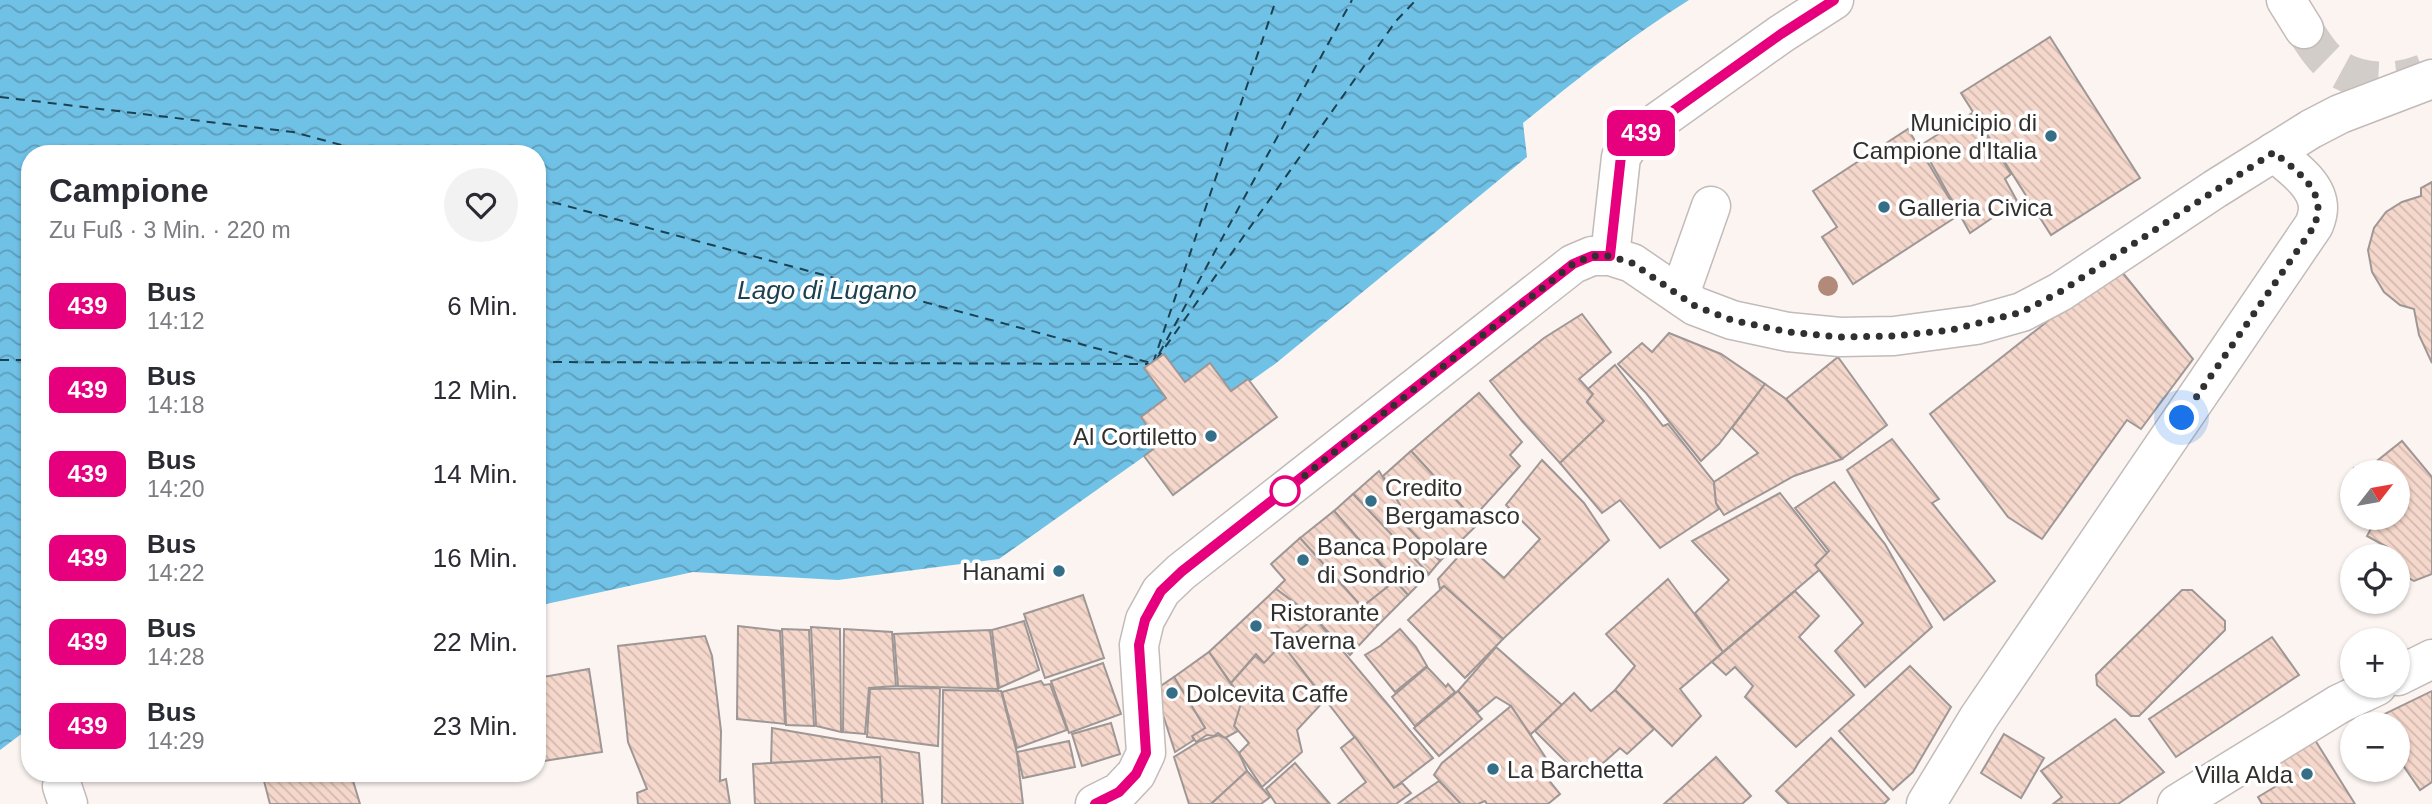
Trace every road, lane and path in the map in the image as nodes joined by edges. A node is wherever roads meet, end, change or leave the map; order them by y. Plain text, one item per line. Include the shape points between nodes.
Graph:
1 (1834, 0) edge
2 (2432, 79) edge
3 (2274, 152) junction
4 (1712, 206) dead end
5 (1610, 256) junction
6 (1680, 294) junction
7 (2432, 659) edge
8 (2410, 670) edge
9 (2351, 698) edge
10 (1112, 800) edge
11 (1926, 804) edge
12 (2177, 804) edge

1 - 5 street via 1632,140 1621,156
2 - 3 street via 2340,114
3 - 6 street via 2060,292 2022,312 1976,325 1894,336 1788,332 1732,320 1695,306
3 - 11 street via 2312,188 2319,207 2315,225 1979,717
4 - 6 street
5 - 6 street via 1632,263
5 - 10 street via 1592,256 1573,264 1161,591 1145,620 1139,645 1146,753 1136,774
7 - 8 street
9 - 12 street

